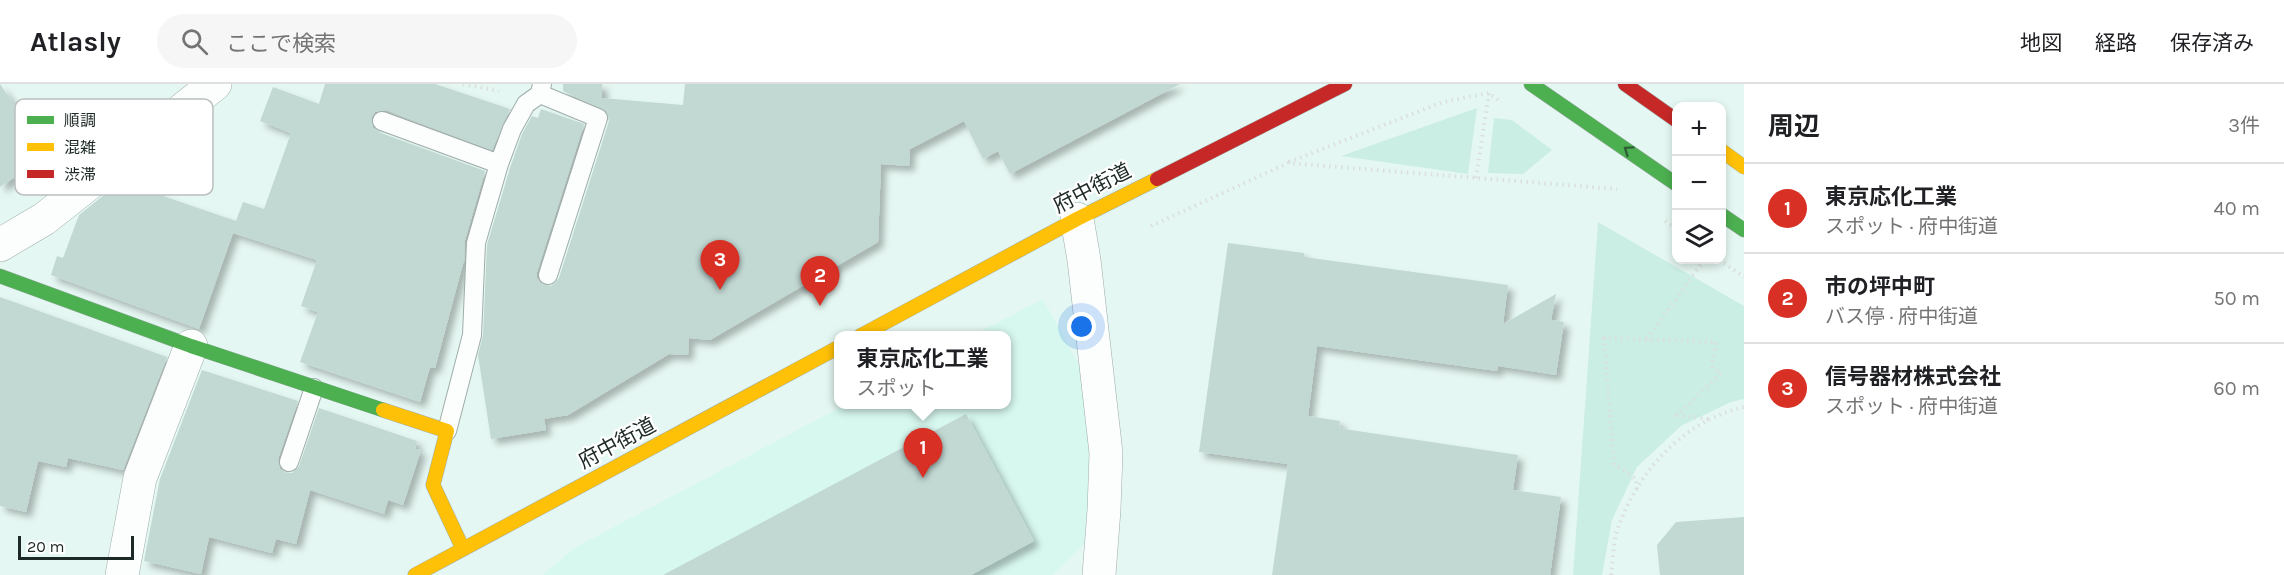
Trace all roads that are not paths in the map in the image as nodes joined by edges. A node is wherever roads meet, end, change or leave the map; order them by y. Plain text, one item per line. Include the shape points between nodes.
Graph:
1 (215, 84) edge
2 (1345, 84) edge
3 (1531, 84) edge
4 (1625, 84) edge
5 (536, 94) edge
6 (196, 99) edge
7 (1672, 117) edge
8 (382, 121) dead end
9 (1726, 154) edge
10 (499, 164) junction
11 (1744, 167) edge
12 (1672, 181) edge
13 (74, 195) edge
14 (1726, 218) edge
15 (1077, 219) junction
16 (1744, 230) edge
17 (0, 245) edge
18 (548, 275) dead end
19 (0, 276) edge
20 (869, 331) edge
21 (191, 346) junction
22 (834, 350) edge
23 (314, 388) junction
24 (447, 431) junction
25 (289, 462) dead end
26 (463, 549) junction
27 (122, 575) edge
28 (415, 575) edge
29 (1099, 575) edge

1 - 6 street
2 - 15 main road, 府中街道
12 -> 3 main road
4 - 7 main road
5 - 10 lane via 512,129
5 - 18 lane via 598,118
8 - 10 lane
9 - 11 main road
10 - 24 lane via 476,243 472,335
13 - 17 street
14 - 16 main road
15 - 20 main road, 府中街道
15 - 29 street via 1106,453
19 - 21 main road
21 - 23 main road
21 - 27 street via 140,478
22 - 26 main road, 府中街道
23 - 24 main road
23 - 25 lane
24 - 26 main road via 433,485
26 - 28 main road, 府中街道

